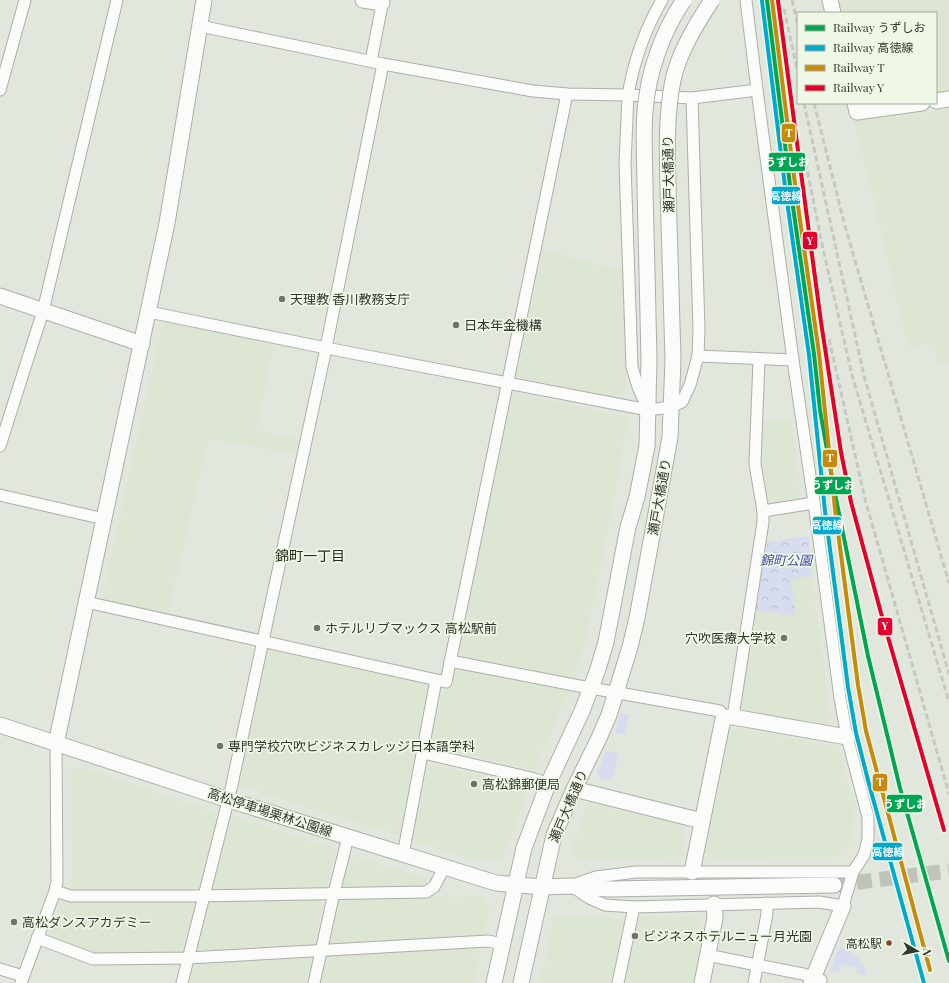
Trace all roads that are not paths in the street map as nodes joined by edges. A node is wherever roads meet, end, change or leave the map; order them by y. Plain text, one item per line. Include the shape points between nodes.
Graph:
1 (25, 0) edge
2 (117, 0) edge
3 (204, 0) edge
4 (363, 0) edge
5 (662, 0) edge
6 (684, 0) edge
7 (712, 0) edge
8 (746, 0) edge
9 (830, 0) edge
10 (382, 2) edge
11 (833, 12) edge
12 (200, 26) junction
13 (371, 61) junction
14 (383, 64) junction
15 (0, 90) edge
16 (757, 90) junction
17 (567, 94) junction
18 (628, 95) junction
19 (692, 98) junction
20 (949, 99) edge
21 (937, 101) edge
22 (855, 104) edge
23 (915, 104) edge
24 (0, 296) edge
25 (43, 311) junction
26 (149, 312) junction
27 (142, 344) junction
28 (326, 348) junction
29 (698, 356) junction
30 (759, 360) junction
31 (793, 360) junction
32 (507, 382) junction
33 (671, 407) junction
34 (648, 410) junction
35 (0, 446) edge
36 (0, 495) edge
37 (814, 503) junction
38 (762, 511) junction
39 (104, 519) junction
40 (86, 602) junction
41 (263, 641) junction
42 (450, 662) junction
43 (436, 680) junction
44 (591, 688) junction
45 (616, 692) junction
46 (728, 718) junction
47 (0, 725) edge
48 (847, 737) junction
49 (56, 744) junction
50 (423, 753) junction
51 (548, 784) junction
52 (574, 789) junction
53 (229, 800) junction
54 (702, 821) junction
55 (348, 837) junction
56 (404, 855) junction
57 (444, 868) junction
58 (692, 872) junction
59 (854, 872) junction
60 (834, 885) tunnel mouth
61 (515, 886) junction
62 (570, 886) junction
63 (542, 887) junction
64 (334, 893) junction
65 (53, 896) junction
66 (204, 896) junction
67 (767, 903) junction
68 (714, 904) junction
69 (843, 906) junction
70 (634, 907) junction
71 (37, 938) junction
72 (503, 944) junction
73 (321, 950) junction
74 (707, 955) junction
75 (188, 958) junction
76 (758, 965) junction
77 (0, 969) edge
78 (22, 980) edge
79 (816, 981) edge
80 (182, 983) edge
81 (314, 983) edge
82 (494, 983) edge
83 (521, 983) edge
84 (618, 983) edge
85 (702, 983) edge
86 (754, 983) edge

1 - 15 street
2 - 25 street
3 - 12 street
4 - 10 street
5 - 18 street via 640,45 632,69
6 - 34 street, 瀬戸大橋通り, bridge via 665,33 651,72 645,111
7 - 33 street, 瀬戸大橋通り, bridge via 687,43 673,78 668,111 673,359
8 - 16 street
9 - 11 street
10 - 13 street
12 - 13 street
12 - 26 street via 167,223
13 - 14 street
14 - 17 street via 534,91
14 - 28 street
16 - 19 street
16 - 31 street
17 - 18 street
17 - 32 street
18 - 19 street
18 - 34 street via 626,164 632,367
19 - 29 street
20 - 21 street
22 - 23 street via 857,112
24 - 25 street
25 - 27 street
25 - 35 street
26 - 27 street
26 - 28 street
27 - 39 street
28 - 32 street
28 - 41 street
29 - 30 street
29 - 33 street via 682,402
30 - 31 street
30 - 38 street via 755,464
31 - 37 street
32 - 34 street
32 - 42 street
33 - 34 street
33 - 45 street, 瀬戸大橋通り via 670,437 637,618
34 - 44 street, 瀬戸大橋通り via 647,446 637,497 628,527 606,642
36 - 39 street
37 - 38 street
37 - 48 street
38 - 46 street via 763,522
39 - 40 street
40 - 41 street
40 - 49 street
41 - 43 street
41 - 53 street
42 - 43 street via 446,682
42 - 44 street
43 - 50 street
44 - 45 street
44 - 51 street, 瀬戸大橋通り
45 - 46 street via 720,711
45 - 52 street, 瀬戸大橋通り via 609,715
46 - 48 street
46 - 54 street
47 - 49 street, 高松停車場栗林公園線
48 - 59 street via 868,817 868,839 864,855
49 - 53 street, 高松停車場栗林公園線
49 - 65 street via 57,882
50 - 51 street
50 - 56 street
51 - 61 street, 瀬戸大橋通り via 524,848
52 - 54 street
52 - 63 street, 瀬戸大橋通り via 554,835
53 - 55 street, 高松停車場栗林公園線
53 - 66 street
54 - 58 street
55 - 56 street, 高松停車場栗林公園線
55 - 64 street
56 - 57 street, 高松停車場栗林公園線
57 - 61 street, 高松停車場栗林公園線
57 - 64 street via 434,887 426,892
58 - 59 street
58 - 62 street via 618,874 596,877
59 - 69 street
60 - 62 street, 高松停車場栗林公園線 via 627,889
61 - 63 street, 高松停車場栗林公園線
61 - 72 street, 瀬戸大橋通り
62 - 63 street, 高松停車場栗林公園線
62 - 70 street via 605,905
63 - 83 street, 瀬戸大橋通り
64 - 66 street
64 - 73 street
65 - 66 street
65 - 71 street
66 - 75 street
67 - 68 street
67 - 69 street via 819,902
67 - 76 street
68 - 70 street
68 - 74 street via 715,918
69 - 79 street
70 - 84 street
71 - 75 street via 93,959
71 - 78 street
72 - 73 street via 488,941
72 - 82 street, 瀬戸大橋通り
73 - 75 street
73 - 81 street
74 - 76 street
74 - 85 street
75 - 80 street
76 - 79 street via 803,974
76 - 86 street
77 - 78 street

